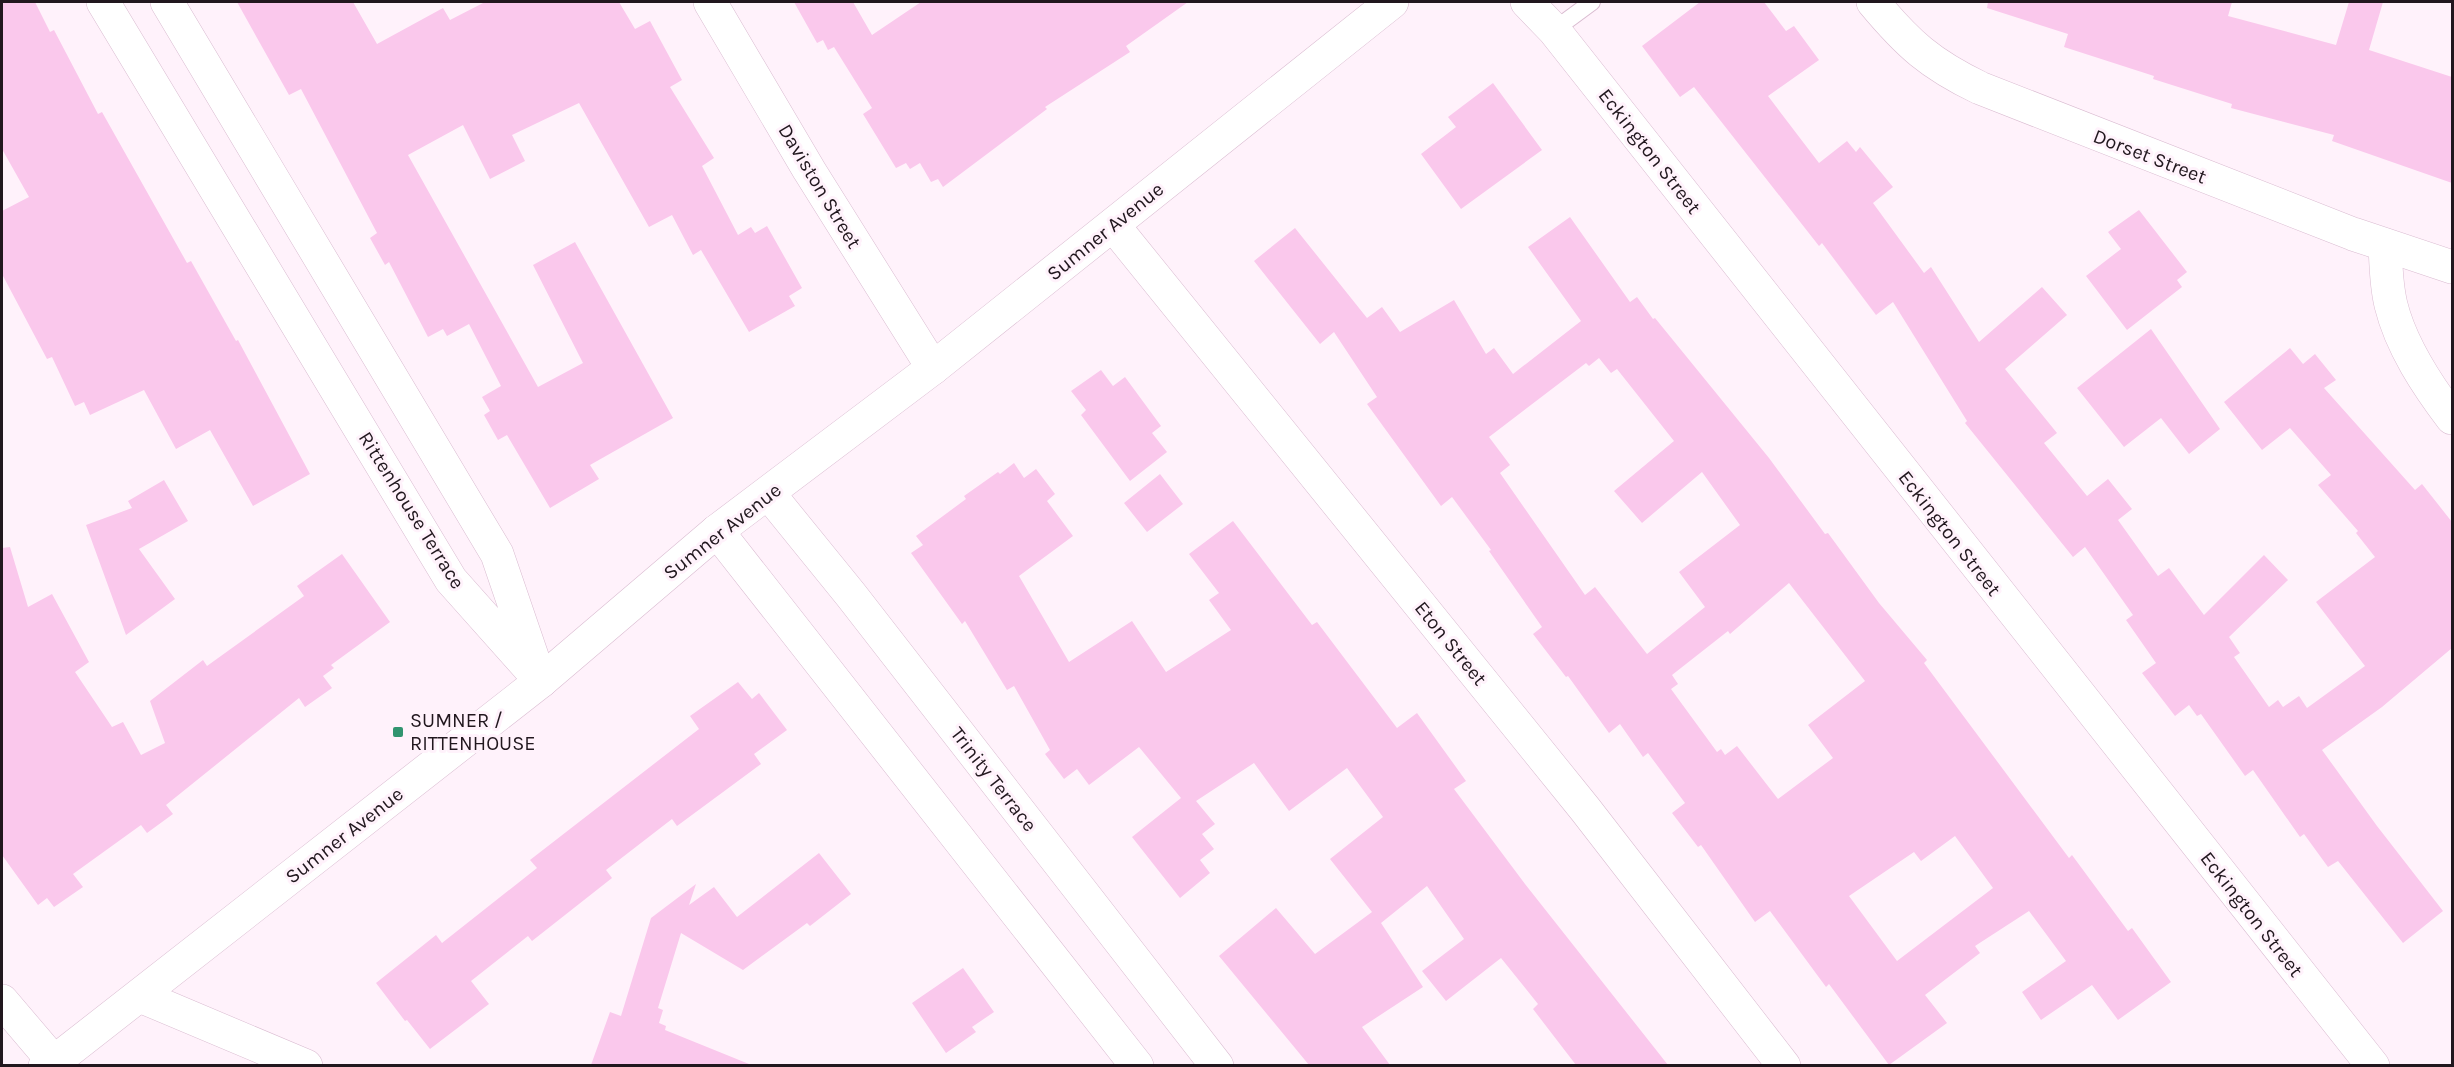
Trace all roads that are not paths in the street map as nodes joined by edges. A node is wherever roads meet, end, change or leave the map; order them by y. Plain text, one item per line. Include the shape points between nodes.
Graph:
1 (103, 2) edge
2 (167, 2) edge
3 (710, 2) edge
4 (1392, 2) edge
5 (1527, 2) edge
6 (1592, 2) edge
7 (1873, 2) edge
8 (1554, 30) junction
9 (1113, 225) junction
10 (2385, 245) junction
11 (2452, 267) edge
12 (933, 368) junction
13 (2452, 418) edge
14 (769, 494) junction
15 (717, 531) junction
16 (541, 681) junction
17 (140, 996) junction
18 (2, 1001) edge
19 (51, 1064) edge
20 (306, 1065) edge
21 (1137, 1065) edge
22 (1217, 1065) edge
23 (1784, 1065) edge
24 (2373, 1065) edge

1 - 16 street, Rittenhouse Terrace via 452,580
2 - 16 street via 497,554
3 - 12 street, Daviston Street
4 - 9 street, Sumner Avenue
5 - 8 street, Eckington Street
6 - 8 lane
7 - 10 street, Dorset Street via 1921,54 1941,69 1980,88
8 - 24 street, Eckington Street
9 - 12 street, Sumner Avenue
9 - 23 street, Eton Street via 1585,809
10 - 11 street, Dorset Street
10 - 13 street via 2391,306 2403,339
12 - 14 street, Sumner Avenue
14 - 15 street, Sumner Avenue
14 - 22 street, Trinity Terrace
15 - 16 street, Sumner Avenue
15 - 21 street
16 - 17 street, Sumner Avenue
17 - 19 street, Sumner Avenue
17 - 20 street
18 - 19 street

